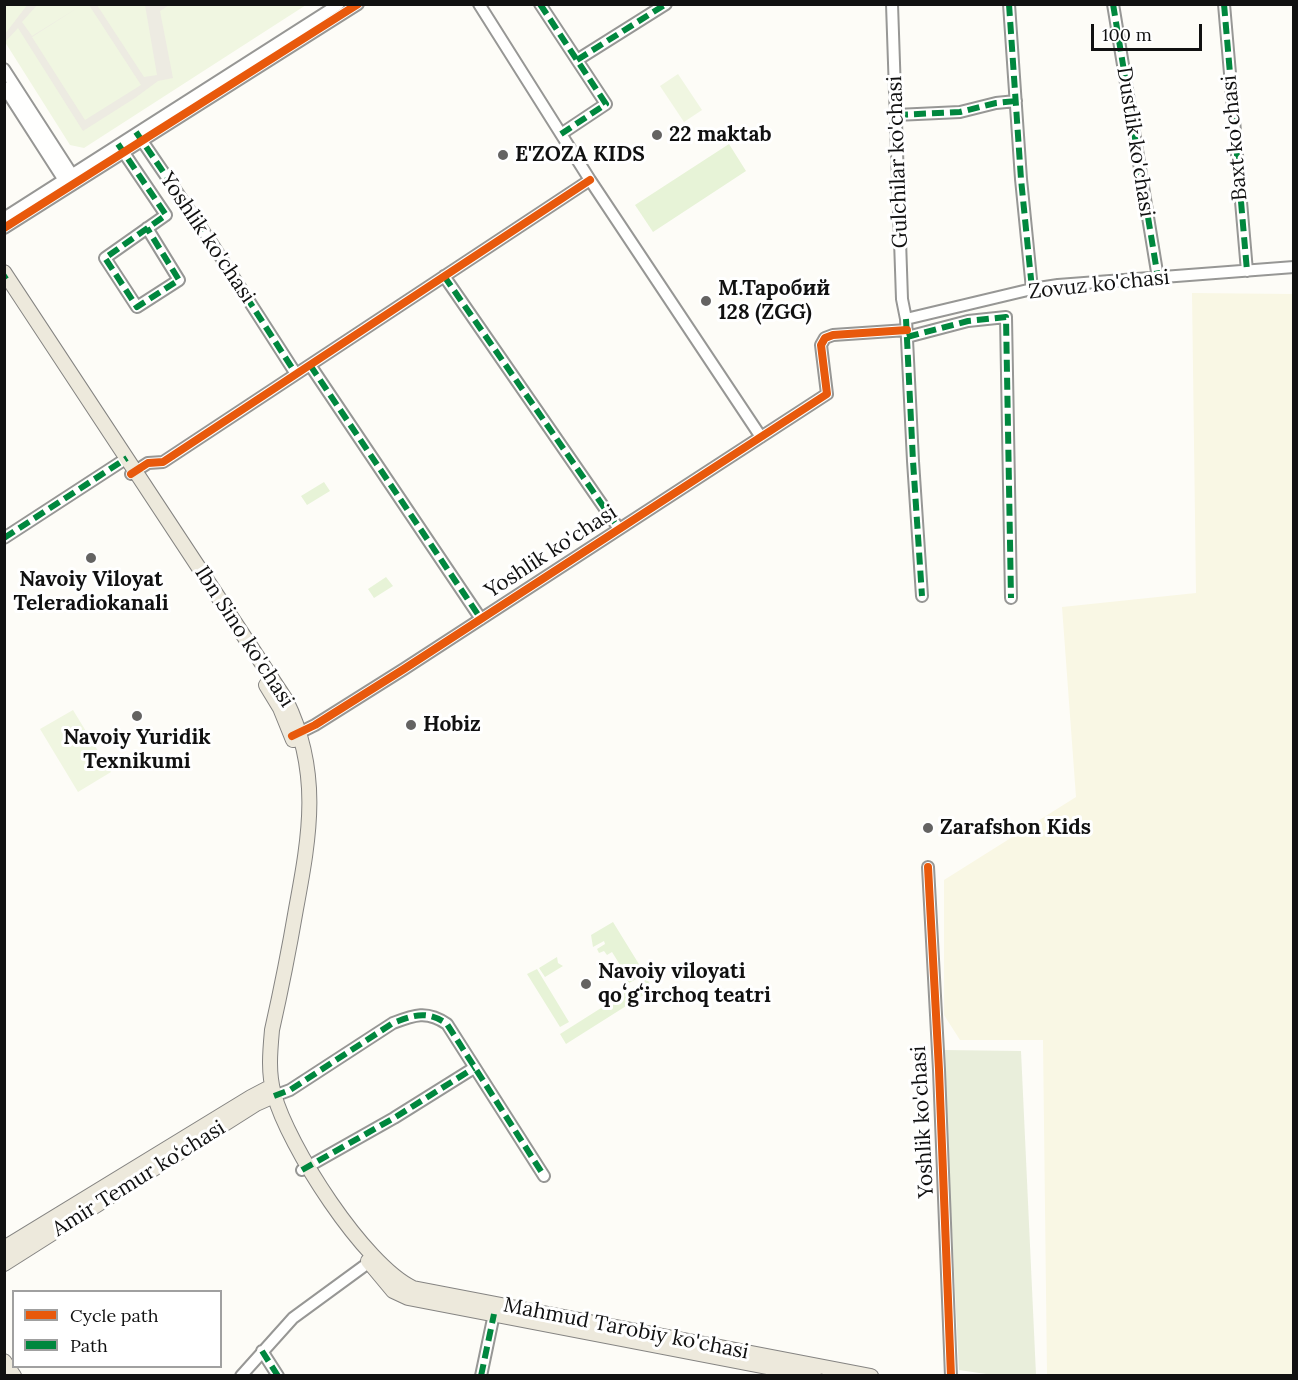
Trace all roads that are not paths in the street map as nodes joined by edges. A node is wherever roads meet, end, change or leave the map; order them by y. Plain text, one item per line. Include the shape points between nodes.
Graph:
1 (339, 4) edge
2 (358, 4) edge
3 (479, 4) edge
4 (540, 4) edge
5 (666, 4) edge
6 (892, 4) edge
7 (1009, 4) edge
8 (1113, 4) edge
9 (1224, 4) edge
10 (577, 60) junction
11 (4, 69) edge
12 (4, 87) edge
13 (1016, 101) junction
14 (896, 115) junction
15 (561, 134) junction
16 (139, 136) junction
17 (120, 148) junction
18 (70, 180) junction
19 (590, 180) junction
20 (4, 218) edge
21 (4, 228) edge
22 (147, 228) junction
23 (1293, 267) edge
24 (1247, 271) junction
25 (444, 276) junction
26 (5, 278) edge
27 (1158, 278) junction
28 (1032, 289) junction
29 (907, 329) junction
30 (310, 364) junction
31 (296, 374) junction
32 (761, 437) junction
33 (124, 459) junction
34 (133, 472) junction
35 (619, 529) junction
36 (4, 538) edge
37 (922, 596) dead end
38 (1011, 598) dead end
39 (481, 619) junction
40 (296, 734) junction
41 (928, 867) dead end
42 (474, 1068) junction
43 (270, 1092) junction
44 (305, 1169) junction
45 (544, 1176) dead end
46 (4, 1248) edge
47 (373, 1260) junction
48 (4, 1264) edge
49 (494, 1314) junction
50 (262, 1351) junction
51 (4, 1361) edge
52 (769, 1372) edge
53 (14, 1376) edge
54 (241, 1376) edge
55 (278, 1376) edge
56 (481, 1376) edge
57 (814, 1376) edge
58 (871, 1376) edge
59 (951, 1376) edge

1 - 16 street
2 - 16 street
3 - 15 street
4 - 10 street
5 - 10 street
6 - 14 street, Gulchilar ko'chasi
7 - 13 street
8 - 27 street, Dustlik ko'chasi
9 - 24 street, Baxt ko'chasi
10 - 15 street via 606,104
11 - 18 street
12 - 18 street
13 - 14 street via 960,112
13 - 28 street
14 - 29 street, Gulchilar ko'chasi via 902,298
15 - 19 street
16 - 17 street
16 - 31 street, Yoshlik ko'chasi
17 - 18 street
17 - 22 street via 166,214
18 - 20 street
18 - 21 street
19 - 25 street
19 - 32 street
22 - 22 street via 105,258 137,308 179,280
23 - 24 street, Zovuz ko'chasi
24 - 27 street, Zovuz ko'chasi
25 - 30 street
25 - 35 street
26 - 33 main road, Mahmud Tarobiy ko'chasi
27 - 28 street, Zovuz ko'chasi
28 - 29 street, Zovuz ko'chasi
29 - 32 street, Yoshlik ko'chasi via 833,334 825,338 821,345 826,394
29 - 37 street, Gulchilar ko'chasi
29 - 38 street via 1006,317
30 - 31 street
30 - 39 street, Yoshlik ko'chasi
31 - 34 street via 163,462 148,462
32 - 35 street, Yoshlik ko'chasi
33 - 34 main road, Mahmud Tarobiy ko'chasi
33 - 36 street
34 - 40 main road, Mahmud Tarobiy ko'chasi
35 - 39 street, Yoshlik ko'chasi
39 - 40 street, Yoshlik ko'chasi
40 - 43 main road, Mahmud Tarobiy ko'chasi via 303,784 303,826 264,1035 261,1066
41 - 59 street, Yoshlik ko'chasi
42 - 43 street via 447,1024 426,1014 410,1016 386,1028 290,1090
42 - 44 street
42 - 45 street
43 - 44 main road, Mahmud Tarobiy ko'chasi via 287,1145
43 - 46 main road, Amir Temur ko‘chasi
43 - 48 main road, Amir Temur ko‘chasi
44 - 47 main road, Mahmud Tarobiy ko'chasi via 338,1224
47 - 49 main road, Mahmud Tarobiy ko'chasi via 393,1291 408,1298
47 - 50 street via 292,1318
47 - 58 main road, Mahmud Tarobiy ko'chasi via 413,1288
49 - 52 main road, Mahmud Tarobiy ko'chasi
49 - 56 street, Mahmud Tarobiy ko'chasi
50 - 54 street
50 - 55 street
51 - 53 main road
52 - 57 main road, Mahmud Tarobiy ko'chasi

